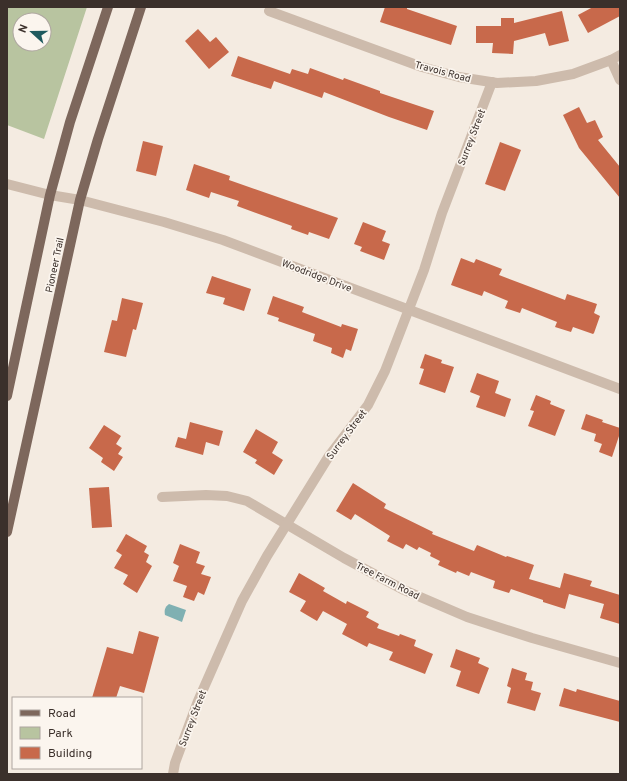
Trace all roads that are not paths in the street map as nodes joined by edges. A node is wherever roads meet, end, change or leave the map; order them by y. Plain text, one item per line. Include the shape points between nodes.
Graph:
1 (108, 7) edge
2 (141, 7) edge
3 (269, 11) dead end
4 (620, 55) edge
5 (611, 60) junction
6 (620, 80) edge
7 (492, 82) junction
8 (7, 184) edge
9 (50, 195) junction
10 (80, 200) junction
11 (408, 310) junction
12 (620, 389) edge
13 (7, 396) edge
14 (162, 497) dead end
15 (287, 524) junction
16 (7, 532) edge
17 (620, 663) edge
18 (173, 774) edge

1 - 9 main road, Pioneer Trail via 70,122
2 - 10 main road, Pioneer Trail
3 - 7 street, Travois Road via 422,67 459,77
4 - 5 street, Travois Road
5 - 6 street
5 - 7 street, Travois Road via 574,74 536,81
7 - 11 street, Surrey Street
8 - 9 street, Woodridge Drive
9 - 10 street, Woodridge Drive
9 - 13 main road, Pioneer Trail
10 - 11 street, Woodridge Drive via 223,240
10 - 16 main road, Pioneer Trail
11 - 12 street, Woodridge Drive
11 - 15 street, Surrey Street via 385,371 368,404 329,456
14 - 15 street, Tree Farm Road via 226,496 248,501
15 - 17 street, Tree Farm Road via 404,590 467,616 532,638
15 - 18 street, Surrey Street via 242,601 198,701

